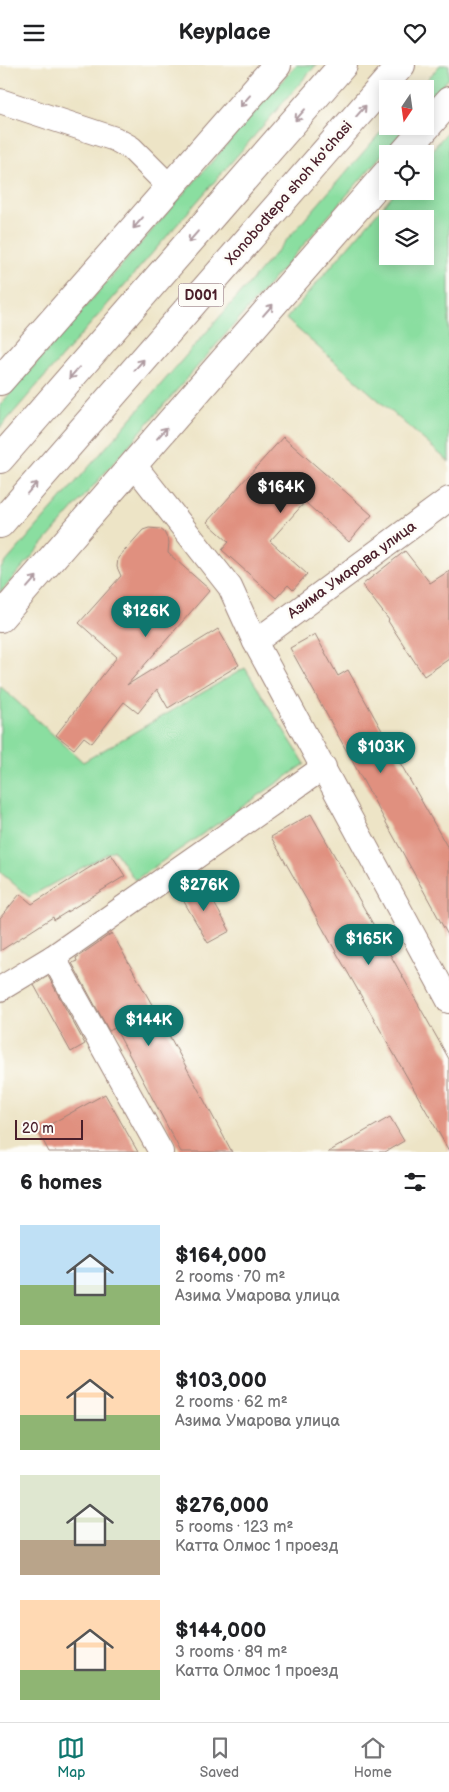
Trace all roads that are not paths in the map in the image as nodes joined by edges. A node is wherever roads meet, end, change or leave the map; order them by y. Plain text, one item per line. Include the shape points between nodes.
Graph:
1 (277, 65) edge
2 (343, 65) edge
3 (401, 65) edge
4 (0, 101) edge
5 (449, 101) edge
6 (411, 145) edge
7 (379, 182) edge
8 (170, 187) junction
9 (0, 381) edge
10 (0, 459) edge
11 (134, 465) junction
12 (449, 499) edge
13 (0, 525) edge
14 (0, 618) edge
15 (255, 642) junction
16 (324, 767) junction
17 (53, 957) junction
18 (0, 989) edge
19 (449, 1001) edge
20 (161, 1152) edge

1 -> 8 highway
2 -> 10 highway, D001
13 -> 3 highway, Xonobodtepa shoh ko'chasi / D001
4 - 8 street via 115,139 131,148
5 - 6 highway
11 -> 7 highway
8 -> 9 highway
14 -> 11 highway
11 - 15 street via 230,587
12 - 15 street, Азима Умарова улица
15 - 16 street
16 - 17 street
16 - 19 street
17 - 18 street
17 - 20 street

